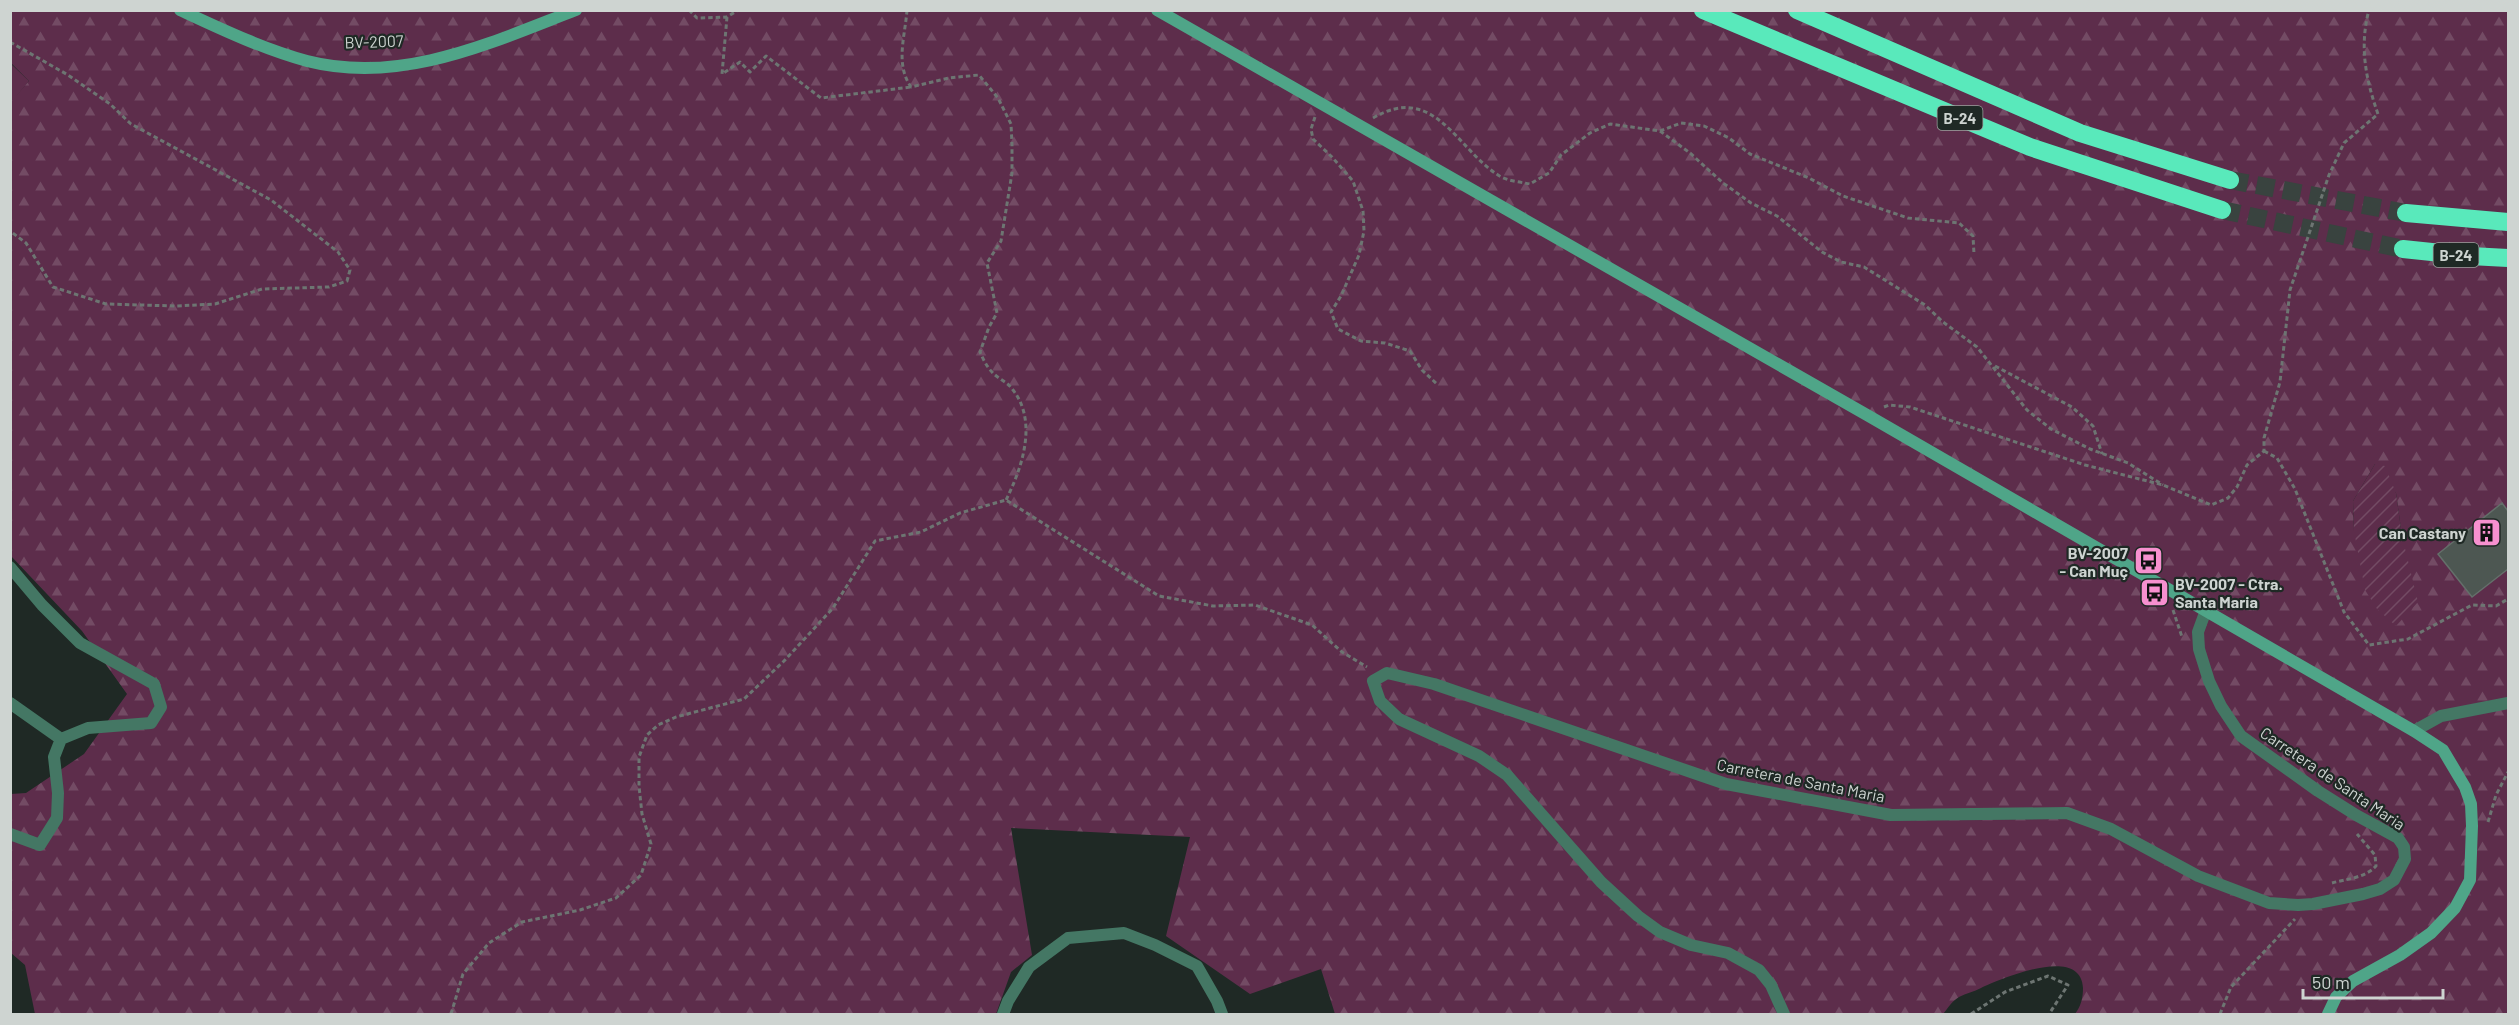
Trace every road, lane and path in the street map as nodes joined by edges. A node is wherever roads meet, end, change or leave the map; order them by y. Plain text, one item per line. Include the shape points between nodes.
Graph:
1 (180, 10) edge
2 (576, 10) edge
3 (689, 10) edge
4 (738, 10) edge
5 (907, 10) edge
6 (1157, 10) edge
7 (1703, 10) edge
8 (1797, 10) edge
9 (2369, 10) edge
10 (727, 17) junction
11 (10, 42) edge
12 (911, 87) junction
13 (1320, 104) junction
14 (1359, 126) junction
15 (1660, 131) junction
16 (2229, 180) tunnel mouth
17 (2222, 210) tunnel mouth
18 (2406, 213) tunnel mouth
19 (2508, 222) edge
20 (10, 231) edge
21 (2403, 249) tunnel mouth
22 (1974, 254) dead end
23 (2508, 258) edge
24 (1993, 366) junction
25 (1438, 385) dead end
26 (1867, 415) junction
27 (2264, 451) junction
28 (2102, 454) junction
29 (2163, 485) junction
30 (1006, 500) junction
31 (10, 567) edge
32 (2508, 599) edge
33 (2206, 610) junction
34 (1382, 675) junction
35 (10, 703) edge
36 (2508, 703) edge
37 (2414, 731) junction
38 (61, 739) junction
39 (2508, 772) edge
40 (2486, 828) dead end
41 (10, 834) edge
42 (2298, 905) junction
43 (451, 1014) edge
44 (1003, 1014) edge
45 (1222, 1014) edge
46 (1785, 1014) edge
47 (1971, 1014) edge
48 (2049, 1014) edge
49 (2220, 1014) edge
50 (2328, 1014) edge

1 - 2 street, BV-2007 via 298,58 355,68 437,60
3 - 10 path via 697,18
4 - 10 path
5 - 12 path via 901,60 904,78
6 - 13 street
7 - 17 highway, B-24 via 2030,147
8 - 16 highway, B-24 via 2080,133
9 - 27 path via 2363,54 2367,84 2378,114 2344,143 2329,175 2290,290 2280,382
10 - 12 path via 722,74 740,62 750,72 766,56 821,98
11 - 20 path via 68,75 131,124 271,200 338,252 350,270 347,281 329,286 262,289 214,304 106,304 53,287 26,243
12 - 30 path via 978,75 999,98 1011,124 1009,194 1000,241 987,263 997,313 980,352 991,372 1013,388 1026,428 1017,477
13 - 14 street
13 - 25 path via 1311,129 1313,140 1353,181 1363,211 1359,255 1331,312 1338,329 1361,341 1410,351
14 - 15 path via 1400,107 1422,109 1446,124 1500,176 1530,184 1549,173 1561,154 1610,124
14 - 26 street
15 - 22 path via 1681,123 1704,126 1750,154 1843,196 1908,218 1959,223 1973,236
15 - 24 path via 1722,183 1777,216 1822,252 1841,262 1864,267 1925,305 1977,347
18 - 19 highway, B-24
21 - 23 highway, B-24
24 - 28 path via 2027,410 2051,429
24 - 28 path via 2073,406 2093,426
26 - 29 path via 1889,405 1910,407 2085,465
26 - 33 street
27 - 29 path via 2247,465 2228,498 2211,505
27 - 32 path via 2277,458 2295,489 2344,612 2370,645 2408,639 2472,605 2496,606
28 - 29 path via 2128,463
30 - 34 path via 1160,596 1213,606 1255,605 1312,625 1342,652
30 - 43 path via 960,513 921,532 875,541 833,608 744,699 676,717 647,735 639,757 642,814 651,844 642,875 616,898 522,922 489,943 463,974
31 - 38 street via 80,643 154,684 161,707 151,723 88,728
33 - 37 street
33 - 42 street, Carretera de Santa Maria via 2198,632 2199,649 2221,706 2241,736 2356,816 2398,838 2404,847 2402,870 2380,889
34 - 42 street, Carretera de Santa Maria via 1434,684 1726,784 1891,815 2067,813 2111,829 2198,876 2269,903
34 - 46 street via 1373,681 1380,701 1399,719 1479,756 1507,775 1601,882 1638,916 1660,932 1691,945 1728,953 1759,970 1771,984
35 - 38 street
36 - 37 street via 2441,716
37 - 50 street via 2443,750 2465,787 2471,804 2470,880 2455,908 2431,933 2353,981 2336,997
38 - 41 street via 54,757 57,818 40,844
39 - 40 path
42 - 49 path via 2294,921 2231,987
44 - 45 street via 1029,968 1068,938 1124,933 1197,966
47 - 48 path via 2005,992 2048,976 2068,985

